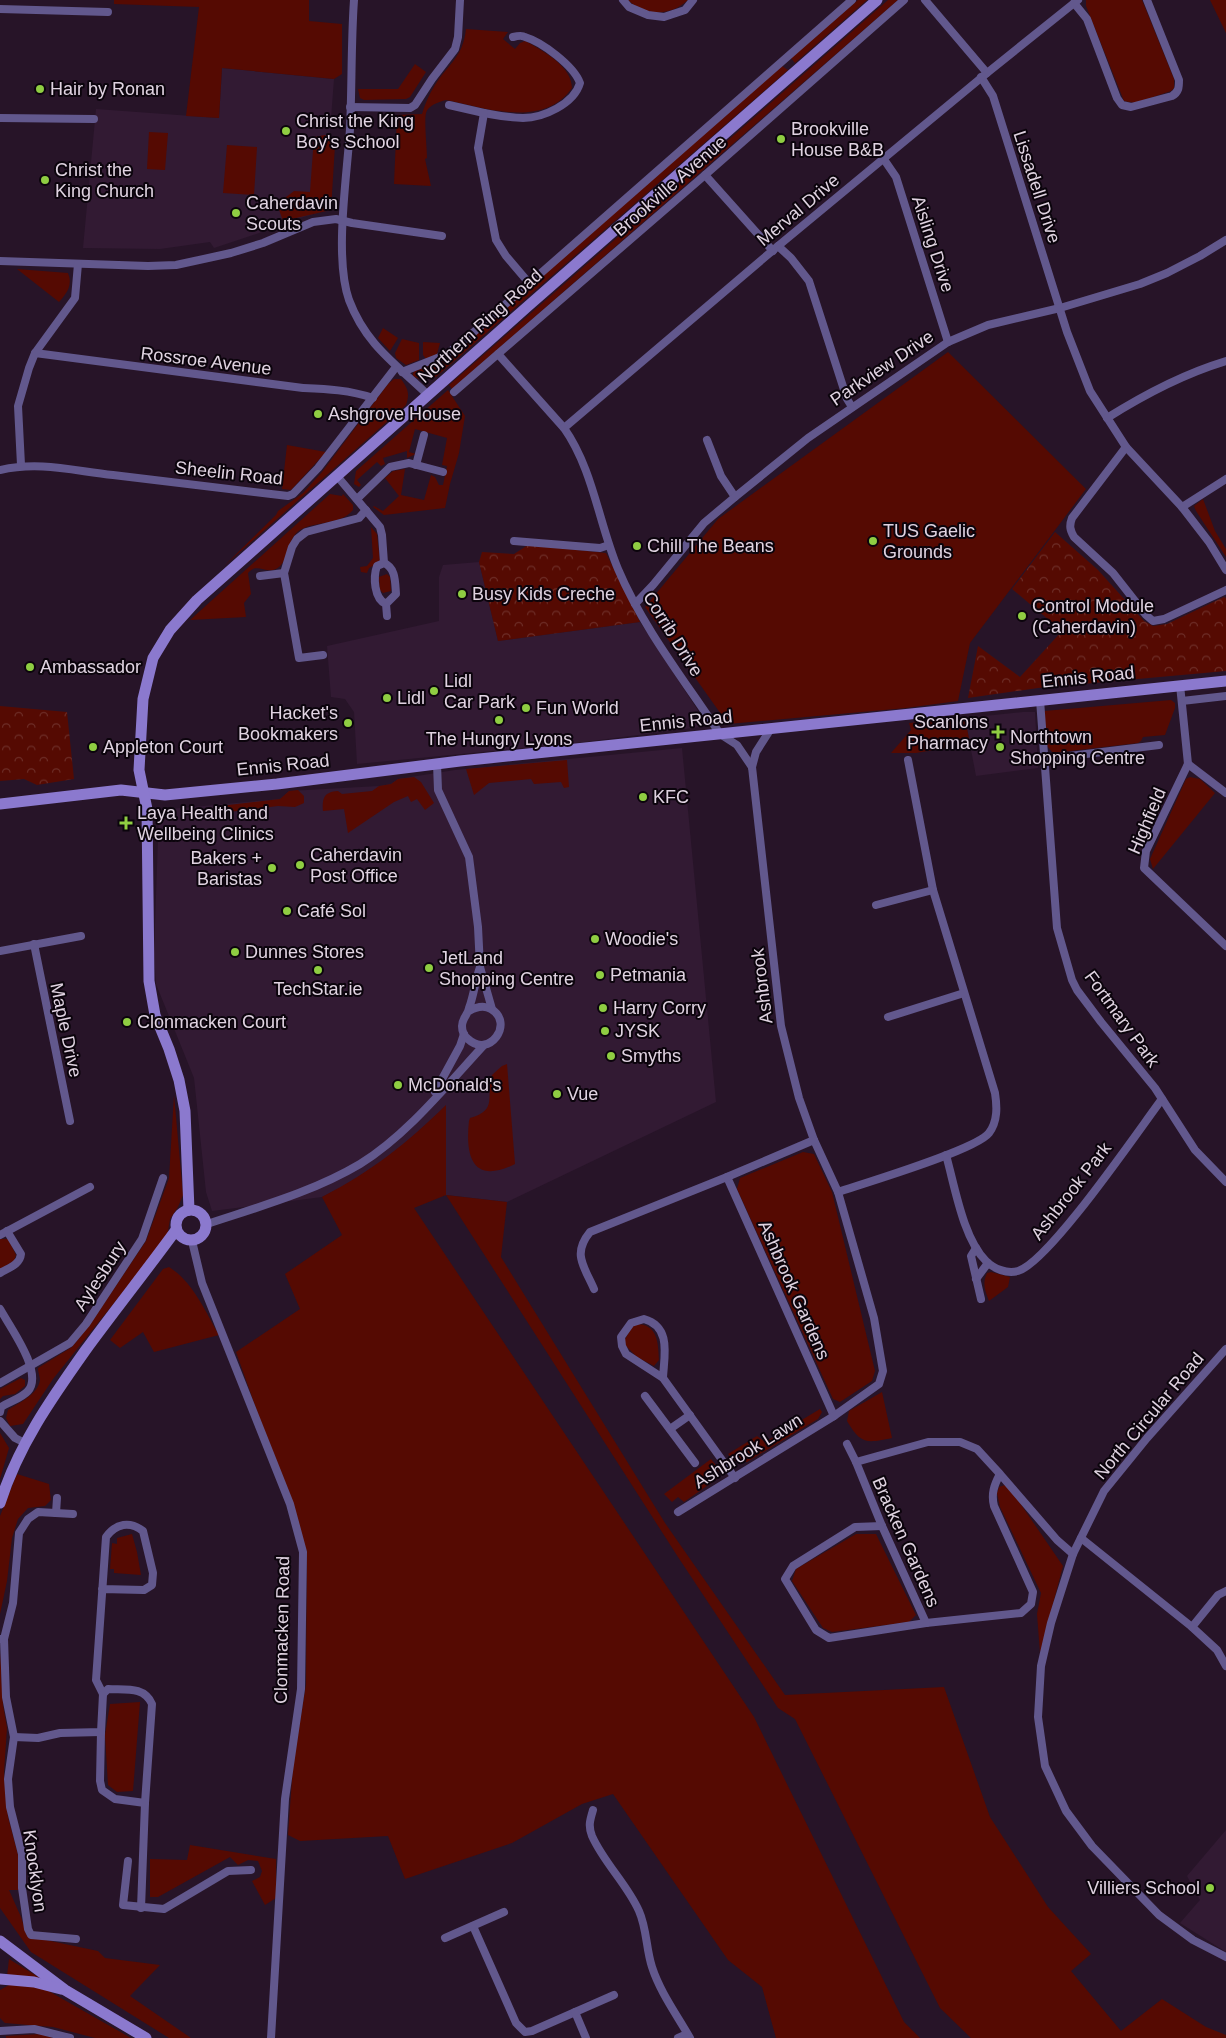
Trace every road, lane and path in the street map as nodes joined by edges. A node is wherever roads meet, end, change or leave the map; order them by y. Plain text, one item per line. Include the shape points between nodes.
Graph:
1 (354, 0) edge
2 (460, 0) edge
3 (622, 0) edge
4 (693, 0) edge
5 (852, 0) edge
6 (877, 0) edge
7 (904, 0) edge
8 (924, 0) edge
9 (1147, 0) edge
10 (1076, 2) edge
11 (0, 9) edge
12 (108, 12) dead end
13 (513, 37) dead end
14 (984, 75) junction
15 (449, 105) dead end
16 (350, 107) junction
17 (484, 113) junction
18 (0, 118) edge
19 (94, 119) dead end
20 (883, 158) junction
21 (705, 175) junction
22 (344, 220) junction
23 (442, 236) dead end
24 (1226, 240) edge
25 (775, 248) junction
26 (0, 261) edge
27 (78, 264) junction
28 (529, 283) junction
29 (1060, 308) junction
30 (948, 342) junction
31 (35, 353) junction
32 (498, 354) junction
33 (1226, 361) edge
34 (399, 370) junction
35 (454, 392) dead end
36 (428, 395) junction
37 (372, 398) junction
38 (852, 407) junction
39 (1107, 418) junction
40 (564, 428) junction
41 (424, 436) dead end
42 (707, 440) dead end
43 (1126, 447) junction
44 (21, 465) junction
45 (416, 465) junction
46 (0, 470) edge
47 (444, 472) dead end
48 (337, 476) junction
49 (1226, 479) edge
50 (734, 497) junction
51 (357, 499) junction
52 (1182, 507) junction
53 (366, 510) junction
54 (514, 541) dead end
55 (609, 545) junction
56 (384, 563) junction
57 (1226, 570) edge
58 (284, 573) junction
59 (260, 576) dead end
60 (1226, 590) edge
61 (386, 604) junction
62 (635, 604) junction
63 (387, 616) dead end
64 (323, 656) dead end
65 (1226, 681) edge
66 (1180, 685) junction
67 (1226, 696) edge
68 (1040, 700) junction
69 (1182, 700) junction
70 (770, 730) junction
71 (720, 734) junction
72 (1159, 745) dead end
73 (1045, 759) junction
74 (908, 760) dead end
75 (437, 764) junction
76 (1188, 764) junction
77 (752, 766) junction
78 (144, 793) junction
79 (1226, 793) edge
80 (0, 804) edge
81 (932, 890) junction
82 (876, 905) dead end
83 (81, 936) dead end
84 (34, 944) junction
85 (1226, 946) edge
86 (0, 951) edge
87 (480, 967) junction
88 (964, 993) junction
89 (492, 1009) junction
90 (469, 1010) junction
91 (888, 1017) dead end
92 (464, 1034) junction
93 (484, 1045) junction
94 (1162, 1099) junction
95 (426, 1107) junction
96 (70, 1122) dead end
97 (814, 1140) junction
98 (946, 1155) junction
99 (726, 1177) junction
100 (163, 1178) dead end
101 (1226, 1182) edge
102 (90, 1187) dead end
103 (838, 1192) junction
104 (189, 1210) junction
105 (207, 1224) junction
106 (176, 1230) junction
107 (4, 1233) edge
108 (189, 1240) junction
109 (976, 1248) junction
110 (157, 1256) junction
111 (988, 1263) junction
112 (0, 1273) edge
113 (976, 1279) junction
114 (594, 1289) dead end
115 (981, 1298) dead end
116 (0, 1309) edge
117 (1226, 1349) edge
118 (31, 1366) junction
119 (663, 1378) junction
120 (0, 1383) edge
121 (645, 1396) dead end
122 (0, 1412) edge
123 (690, 1415) junction
124 (834, 1416) junction
125 (0, 1421) edge
126 (670, 1429) junction
127 (25, 1443) junction
128 (847, 1444) dead end
129 (856, 1462) junction
130 (695, 1463) dead end
131 (1000, 1474) junction
132 (735, 1478) junction
133 (57, 1498) dead end
134 (0, 1502) edge
135 (678, 1512) dead end
136 (56, 1514) junction
137 (73, 1514) dead end
138 (882, 1526) junction
139 (1081, 1538) junction
140 (1073, 1554) junction
141 (102, 1589) junction
142 (1226, 1591) edge
143 (926, 1623) junction
144 (1192, 1627) junction
145 (2, 1639) edge
146 (1226, 1666) edge
147 (103, 1694) junction
148 (101, 1732) junction
149 (14, 1737) junction
150 (145, 1803) junction
151 (593, 1810) dead end
152 (128, 1860) dead end
153 (251, 1870) dead end
154 (141, 1908) junction
155 (504, 1912) dead end
156 (473, 1926) junction
157 (446, 1938) dead end
158 (76, 1939) dead end
159 (0, 1941) edge
160 (1226, 1957) edge
161 (0, 1979) edge
162 (65, 1990) junction
163 (614, 1995) dead end
164 (574, 2012) junction
165 (0, 2030) edge
166 (530, 2035) edge
167 (689, 2036) edge
168 (66, 2037) edge
169 (146, 2038) edge
170 (271, 2038) edge
171 (586, 2038) edge
172 (678, 2038) edge

1 - 16 street
2 - 16 street via 455,49 415,105 410,108
3 - 4 street via 629,7 648,15 664,17 685,10
5 - 28 street, Brookville Avenue
6 - 36 main road, Northern Ring Road
7 - 21 street, Brookville Avenue
8 - 14 street, Lissadell Drive
9 - 10 street via 1180,88 1172,96 1131,107 1122,105 1118,98 1087,19
10 - 14 street, Merval Drive
11 - 12 street
13 - 17 street via 524,36 558,57 578,77 578,90 560,106 536,116 523,118
14 - 20 street, Merval Drive
14 - 29 street, Lissadell Drive
15 - 17 street
16 - 22 street
17 - 28 street via 478,148 496,240
18 - 19 street
20 - 25 street, Merval Drive
20 - 30 street, Aisling Drive via 896,177
21 - 25 street
21 - 32 street, Brookville Avenue
22 - 23 street via 352,224
22 - 27 street via 314,222 244,249 176,265
22 - 34 street via 343,275 349,299 372,341
24 - 29 street, Parkview Drive via 1167,273
25 - 38 street via 791,258 809,282
25 - 40 street, Merval Drive
26 - 27 street
27 - 31 street via 75,298
28 - 34 street, Brookville Avenue via 444,356
29 - 30 street, Parkview Drive via 988,325
29 - 39 street via 1084,376
30 - 38 street, Parkview Drive
31 - 37 street, Rossroe Avenue via 324,389
31 - 44 street via 18,406
32 - 35 street, Brookville Avenue
32 - 40 street, Corrib Drive
33 - 39 street via 1170,382
34 - 36 street
34 - 37 street, Sheelin Road
36 - 48 main road, Northern Ring Road
37 - 44 street, Sheelin Road via 318,468 288,496
38 - 50 street, Parkview Drive
39 - 43 street
40 - 55 street, Corrib Drive via 574,440
41 - 45 street
42 - 50 street via 720,476
43 - 52 street
43 - 60 street via 1072,518 1070,530 1113,573 1153,621
44 - 46 street, Sheelin Road
45 - 47 street
45 - 51 street via 409,463 390,467
48 - 51 street
48 - 78 main road, Northern Ring Road via 197,600 170,630 153,658 143,699 139,770
49 - 52 street
50 - 62 street, Parkview Drive via 704,523
51 - 53 street
52 - 57 street
53 - 56 street via 382,535
53 - 58 street via 359,518 306,532 292,547
54 - 55 street via 600,548
55 - 62 street, Corrib Drive
56 - 61 street via 390,565 394,572 396,594
56 - 61 street via 377,566 375,572 377,596
58 - 59 street
58 - 64 street via 299,658
61 - 63 street
62 - 71 street, Corrib Drive
65 - 66 main road, Ennis Road
66 - 68 main road, Ennis Road
66 - 69 street
67 - 69 street
68 - 70 main road, Ennis Road
68 - 73 street, Fortmary Park
69 - 76 street
70 - 71 main road, Ennis Road
70 - 77 street, Ashbrook via 756,752
71 - 75 main road, Ennis Road
71 - 77 street, Ashbrook via 737,745
72 - 73 street
73 - 94 street, Fortmary Park via 1057,928 1072,980
74 - 81 street
75 - 78 main road, Ennis Road via 277,784 165,795
75 - 87 street via 438,790 469,856
76 - 79 street
76 - 85 street, Highfield via 1146,851 1144,868
77 - 97 street, Ashbrook via 781,1026 799,1098
78 - 80 main road, Ennis Road via 121,790
78 - 104 main road via 147,809 149,981 185,1111
81 - 82 street
81 - 88 street
83 - 84 street
84 - 86 street
84 - 96 street, Maple Drive
87 - 89 street
87 - 90 street
88 - 91 street
88 - 98 street via 995,1092 996,1115 989,1133 981,1140
89 - 90 street via 480,1006
89 - 93 street via 500,1019 500,1031 493,1041
90 - 92 street via 463,1020
92 - 93 street via 470,1041
92 - 95 street
93 - 95 street
94 - 101 street, Fortmary Park via 1195,1150
94 - 111 street, Ashbrook Park via 1062,1232 1039,1256 1018,1271 1002,1271
95 - 105 street via 360,1163 322,1183
97 - 99 street
97 - 103 street, Ashbrook
98 - 103 street
98 - 109 street
99 - 114 street via 590,1232 582,1243 580,1257
99 - 124 street, Ashbrook Gardens
100 - 118 street, Aylesbury via 142,1239 86,1324 70,1343
102 - 107 street
103 - 124 street, Ashbrook via 874,1318 883,1371 879,1384
104 - 105 main road via 203,1215
104 - 106 main road via 178,1217
105 - 108 main road via 203,1235
106 - 108 main road
106 - 110 main road
107 - 112 street via 21,1258
108 - 110 main road
108 - 170 street, Clonmacken Road via 202,1283 290,1504 302,1552 301,1689 285,1799
109 - 111 street
109 - 113 street via 971,1256
110 - 127 main road via 50,1400
111 - 113 street
113 - 115 street
116 - 118 street
117 - 139 street, North Circular Road via 1104,1492
118 - 120 street, Aylesbury
118 - 122 street via 34,1379 28,1392 1,1407
119 - 119 street via 626,1354 621,1337 631,1323 644,1319 658,1326 665,1339
119 - 123 street
121 - 126 street
123 - 126 street
123 - 132 street
124 - 132 street, Ashbrook Lawn
125 - 127 street via 4,1428
126 - 130 street
127 - 134 main road
128 - 129 street, Bracken Gardens
129 - 131 street, Bracken Gardens via 928,1442 960,1442 976,1449
129 - 138 street, Bracken Gardens
131 - 140 street, Bracken Gardens
131 - 143 street, Bracken Gardens via 991,1496 1033,1592 1031,1604 1021,1613
132 - 135 street, Ashbrook Lawn
133 - 136 street
136 - 137 street, Knocklyon
136 - 145 street, Knocklyon via 38,1512 28,1519 19,1534 13,1604
138 - 143 street, Bracken Gardens
138 - 143 street via 855,1527 793,1566 785,1579 816,1630 829,1638
139 - 140 street, North Circular Road
139 - 144 street
140 - 160 street, North Circular Road via 1041,1666 1038,1717 1045,1766 1066,1812 1122,1879 1159,1915 1193,1940
141 - 141 street via 106,1537 111,1530 122,1525 135,1525 143,1531 153,1573 152,1584 144,1590
141 - 147 street via 96,1680
142 - 144 street via 1218,1595
144 - 146 street via 1217,1650
145 - 149 street, Knocklyon via 6,1697
147 - 148 street
147 - 150 street via 108,1689 142,1691 152,1704
148 - 149 street
148 - 150 street via 102,1790 115,1799
149 - 158 street, Knocklyon via 8,1779 10,1807 22,1854 22,1888 28,1929 31,1935
150 - 154 street
151 - 167 street via 589,1825 592,1837 640,1912 651,1966
152 - 154 street via 123,1905
153 - 154 street via 228,1871 164,1909
155 - 156 street
156 - 157 street
156 - 166 street via 516,2023
159 - 162 main road
161 - 162 main road via 34,1982
162 - 169 main road
163 - 164 street
164 - 166 street
164 - 171 street
165 - 168 street via 34,2029
167 - 172 street

